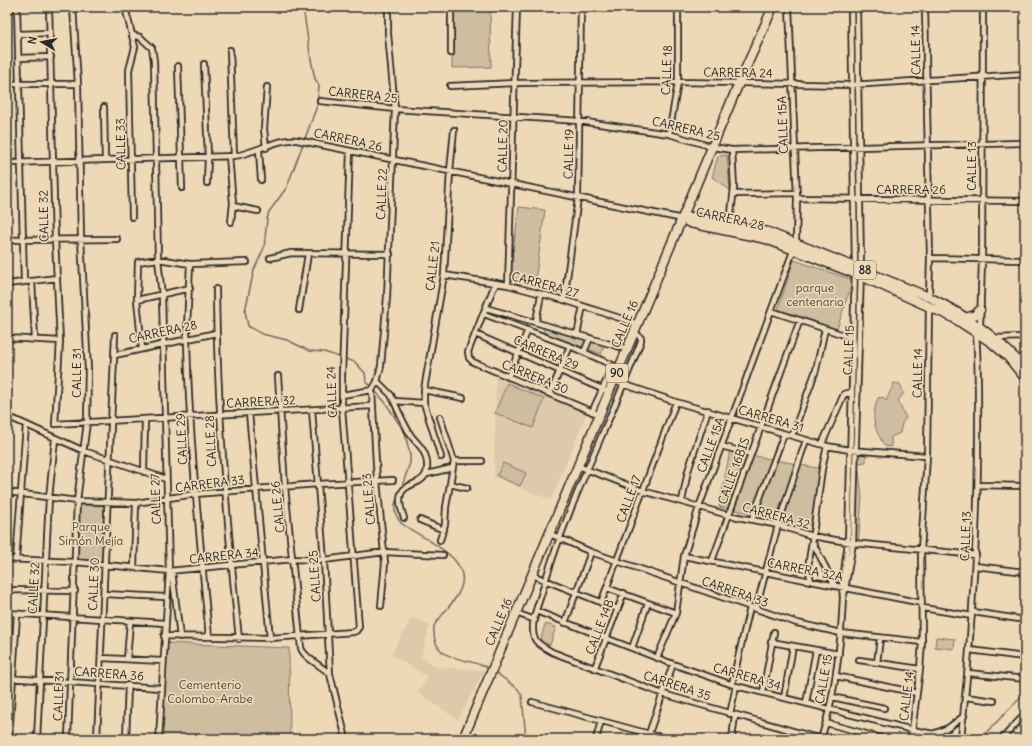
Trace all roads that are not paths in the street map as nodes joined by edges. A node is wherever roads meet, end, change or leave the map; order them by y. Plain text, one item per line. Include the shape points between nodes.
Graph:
1 (16, 7) edge
2 (49, 7) edge
3 (73, 7) edge
4 (125, 7) edge
5 (388, 7) edge
6 (451, 7) edge
7 (516, 7) edge
8 (581, 7) edge
9 (678, 7) edge
10 (773, 7) edge
11 (789, 7) edge
12 (851, 7) edge
13 (857, 7) edge
14 (925, 7) edge
15 (982, 7) edge
16 (7, 8) edge
17 (50, 33) junction
18 (18, 34) junction
19 (132, 35) junction
20 (230, 50) dead end
21 (451, 53) dead end
22 (51, 57) junction
23 (18, 58) junction
24 (204, 64) dead end
25 (178, 66) dead end
26 (1025, 74) edge
27 (982, 77) junction
28 (927, 81) junction
29 (678, 82) junction
30 (515, 83) junction
31 (739, 83) junction
32 (7, 84) edge
33 (19, 84) junction
34 (51, 84) junction
35 (78, 84) junction
36 (580, 84) junction
37 (792, 84) junction
38 (851, 85) junction
39 (858, 85) junction
40 (450, 86) dead end
41 (268, 87) dead end
42 (320, 101) dead end
43 (104, 107) dead end
44 (395, 109) junction
45 (514, 116) junction
46 (579, 121) junction
47 (454, 130) dead end
48 (669, 134) junction
49 (1025, 143) edge
50 (928, 145) junction
51 (982, 145) junction
52 (853, 146) junction
53 (859, 146) junction
54 (713, 147) junction
55 (266, 148) junction
56 (794, 148) junction
57 (259, 150) junction
58 (732, 150) junction
59 (350, 151) junction
60 (231, 156) junction
61 (208, 157) junction
62 (182, 158) junction
63 (132, 159) junction
64 (156, 159) junction
65 (105, 160) junction
66 (393, 160) junction
67 (53, 162) junction
68 (80, 162) junction
69 (7, 163) edge
70 (21, 163) junction
71 (450, 171) junction
72 (260, 180) dead end
73 (207, 183) dead end
74 (513, 184) junction
75 (182, 188) dead end
76 (734, 194) junction
77 (796, 195) junction
78 (578, 198) junction
79 (854, 199) junction
80 (859, 199) junction
81 (929, 200) junction
82 (982, 200) junction
83 (1025, 201) edge
84 (233, 206) junction
85 (258, 211) dead end
86 (132, 217) dead end
87 (683, 219) junction
88 (231, 222) dead end
89 (734, 225) junction
90 (23, 239) junction
91 (117, 239) dead end
92 (7, 240) edge
93 (55, 240) junction
94 (81, 240) junction
95 (795, 246) junction
96 (308, 254) junction
97 (390, 254) junction
98 (346, 255) junction
99 (270, 258) dead end
100 (930, 258) junction
101 (158, 259) junction
102 (982, 260) junction
103 (1025, 260) edge
104 (247, 262) dead end
105 (190, 264) junction
106 (858, 271) junction
107 (444, 276) junction
108 (57, 278) junction
109 (32, 281) junction
110 (24, 282) junction
111 (497, 283) junction
112 (7, 284) edge
113 (508, 285) junction
114 (190, 288) junction
115 (216, 289) dead end
116 (541, 295) junction
117 (162, 296) junction
118 (930, 298) junction
119 (137, 300) junction
120 (564, 300) junction
121 (583, 306) junction
122 (929, 307) junction
123 (486, 308) junction
124 (299, 310) dead end
125 (980, 310) junction
126 (771, 311) junction
127 (484, 314) junction
128 (968, 317) junction
129 (800, 320) junction
130 (536, 321) junction
131 (638, 324) junction
132 (825, 329) junction
133 (978, 329) junction
134 (528, 330) junction
135 (635, 332) junction
136 (216, 333) junction
137 (115, 334) dead end
138 (475, 334) junction
139 (577, 335) junction
140 (1025, 337) edge
141 (7, 338) edge
142 (590, 338) junction
143 (854, 338) junction
144 (995, 338) junction
145 (35, 339) junction
146 (187, 339) junction
147 (60, 341) junction
148 (163, 344) junction
149 (570, 346) junction
150 (142, 349) junction
151 (628, 349) junction
152 (584, 352) junction
153 (519, 353) junction
154 (116, 354) junction
155 (616, 367) junction
156 (1025, 368) edge
157 (560, 370) junction
158 (278, 376) dead end
159 (508, 377) junction
160 (1025, 378) edge
161 (377, 381) junction
162 (614, 381) junction
163 (625, 384) junction
164 (372, 390) junction
165 (424, 390) junction
166 (606, 390) junction
167 (852, 392) junction
168 (550, 394) junction
169 (342, 395) junction
170 (463, 398) dead end
171 (394, 401) junction
172 (676, 402) junction
173 (424, 403) junction
174 (372, 406) junction
175 (342, 408) junction
176 (312, 410) junction
177 (708, 410) junction
178 (280, 411) junction
179 (249, 413) junction
180 (596, 413) junction
181 (220, 415) junction
182 (7, 416) edge
183 (190, 416) junction
184 (440, 417) dead end
185 (164, 418) junction
186 (731, 418) junction
187 (145, 419) junction
188 (112, 421) junction
189 (87, 422) junction
190 (55, 424) joint
191 (26, 425) junction
192 (761, 427) junction
193 (784, 434) junction
194 (792, 436) junction
195 (55, 439) junction
196 (806, 440) junction
197 (824, 445) junction
198 (721, 446) junction
199 (853, 450) junction
200 (84, 451) junction
201 (751, 454) junction
202 (927, 456) junction
203 (441, 457) dead end
204 (109, 461) junction
205 (454, 461) junction
206 (482, 461) dead end
207 (578, 466) junction
208 (452, 468) junction
209 (587, 470) junction
210 (144, 472) junction
211 (427, 474) junction
212 (166, 479) junction
213 (393, 480) dead end
214 (377, 481) junction
215 (348, 483) junction
216 (318, 484) junction
217 (450, 484) junction
218 (978, 484) junction
219 (1025, 486) edge
220 (285, 487) junction
221 (467, 488) dead end
222 (256, 489) junction
223 (643, 491) junction
224 (7, 492) edge
225 (225, 492) junction
226 (22, 494) junction
227 (195, 494) junction
228 (49, 498) junction
229 (166, 500) junction
230 (77, 501) junction
231 (682, 501) junction
232 (107, 503) junction
233 (136, 504) junction
234 (699, 507) junction
235 (728, 515) junction
236 (404, 518) dead end
237 (752, 519) junction
238 (420, 520) dead end
239 (778, 525) junction
240 (444, 530) junction
241 (550, 534) junction
242 (559, 538) junction
243 (812, 538) junction
244 (440, 540) dead end
245 (851, 543) junction
246 (921, 550) junction
247 (384, 552) junction
248 (591, 552) junction
249 (443, 555) dead end
250 (976, 555) junction
251 (684, 556) junction
252 (355, 557) junction
253 (7, 559) edge
254 (293, 559) junction
255 (16, 560) junction
256 (46, 560) junction
257 (324, 560) junction
258 (617, 561) junction
259 (712, 561) junction
260 (75, 562) junction
261 (263, 562) junction
262 (105, 565) junction
263 (232, 565) junction
264 (975, 566) junction
265 (134, 568) junction
266 (203, 568) junction
267 (170, 571) junction
268 (765, 572) junction
269 (1025, 572) edge
270 (532, 575) junction
271 (545, 581) junction
272 (811, 581) junction
273 (679, 583) junction
274 (835, 586) junction
275 (607, 588) junction
276 (844, 588) junction
277 (7, 590) edge
278 (45, 591) junction
279 (75, 591) junction
280 (576, 593) junction
281 (104, 594) junction
282 (624, 594) junction
283 (166, 596) junction
284 (601, 603) junction
285 (648, 603) junction
286 (922, 605) junction
287 (381, 606) dead end
288 (750, 607) junction
289 (618, 609) junction
290 (756, 609) junction
291 (536, 611) junction
292 (676, 612) junction
293 (7, 613) edge
294 (516, 613) junction
295 (17, 614) junction
296 (972, 614) junction
297 (42, 616) junction
298 (74, 619) junction
299 (1019, 619) dead end
300 (103, 620) junction
301 (535, 620) junction
302 (130, 622) junction
303 (565, 622) junction
304 (165, 623) junction
305 (774, 632) dead end
306 (841, 633) junction
307 (329, 634) junction
308 (164, 636) junction
309 (300, 636) junction
310 (180, 637) junction
311 (209, 637) junction
312 (270, 638) junction
313 (880, 638) junction
314 (239, 639) junction
315 (606, 639) junction
316 (771, 642) junction
317 (922, 642) junction
318 (793, 646) junction
319 (632, 648) junction
320 (816, 650) junction
321 (970, 650) junction
322 (839, 654) junction
323 (1024, 657) edge
324 (102, 658) junction
325 (657, 658) junction
326 (127, 659) junction
327 (859, 660) dead end
328 (162, 661) junction
329 (877, 663) junction
330 (673, 664) junction
331 (595, 667) junction
332 (920, 669) junction
333 (968, 673) junction
334 (330, 674) junction
335 (836, 676) junction
336 (7, 678) edge
337 (14, 678) junction
338 (40, 679) junction
339 (1025, 679) edge
340 (69, 681) junction
341 (100, 684) junction
342 (734, 685) junction
343 (128, 686) junction
344 (162, 688) junction
345 (763, 692) junction
346 (917, 693) junction
347 (663, 694) junction
348 (832, 697) junction
349 (966, 697) junction
350 (784, 698) junction
351 (994, 701) dead end
352 (532, 702) dead end
353 (806, 703) junction
354 (830, 708) junction
355 (884, 708) dead end
356 (730, 714) junction
357 (1025, 714) edge
358 (735, 715) junction
359 (964, 716) junction
360 (601, 721) junction
361 (826, 723) junction
362 (913, 730) junction
363 (649, 732) junction
364 (933, 734) junction
365 (942, 737) edge
366 (9, 739) edge
367 (37, 739) edge
368 (68, 739) edge
369 (97, 739) edge
370 (126, 739) edge
371 (159, 739) edge
372 (346, 739) edge
373 (463, 739) edge
374 (596, 739) edge
375 (647, 739) edge
376 (668, 739) edge
377 (732, 739) edge
378 (821, 739) edge
379 (885, 739) edge
380 (911, 739) edge
381 (960, 739) edge
382 (1003, 739) edge

1 - 16 street
1 - 18 street
2 - 17 street, CALLE 32
3 - 35 street, CALLE 31
4 - 19 street, CALLE 33
5 - 44 street, CALLE 22
6 - 21 street
7 - 30 street, CALLE 20
8 - 36 street, CALLE 19
9 - 29 street, CALLE 18
10 - 31 highway, CALLE 16 / 90
11 - 37 street, CALLE 15A
12 - 38 street, CALLE 15
13 - 39 street, CALLE 15
14 - 28 street, CALLE 14
15 - 27 street, CALLE 13
17 - 18 street
17 - 22 street, CALLE 32
18 - 23 street
19 - 63 street, CALLE 33 via 135,47 129,70
19 - 64 street via 140,37 152,48
20 - 60 street
22 - 23 street
22 - 34 street, CALLE 32
23 - 33 street
24 - 61 street
25 - 62 street
26 - 27 street, CARRERA 24
27 - 28 street, CARRERA 24
27 - 51 street, CALLE 13
28 - 39 street, CARRERA 24
28 - 50 street, CALLE 14
29 - 31 street, CARRERA 24
29 - 36 street, CARRERA 24
29 - 48 street, CALLE 18
30 - 36 street, CARRERA 24
30 - 40 street, CARRERA 24
30 - 45 street, CALLE 20
31 - 37 street, CARRERA 24
31 - 54 highway, CALLE 16 / 90
32 - 33 street
33 - 34 street
33 - 70 street
34 - 35 street
34 - 67 street, CALLE 32
35 - 68 street, CALLE 31
36 - 46 street, CALLE 19
37 - 38 street, CARRERA 24
37 - 56 street, CALLE 15A
38 - 39 street, CARRERA 24
38 - 52 street, CALLE 15
39 - 53 street, CALLE 15
41 - 55 street via 264,129
42 - 44 street, CARRERA 25
43 - 65 street
44 - 45 street, CARRERA 25
44 - 66 street, CALLE 22
45 - 46 street, CARRERA 25
45 - 74 street, CALLE 20
46 - 48 street, CARRERA 25
46 - 78 street, CALLE 19
47 - 71 street, CALLE 21
48 - 54 street, CARRERA 25
49 - 51 street, CARRERA 25
50 - 51 street, CARRERA 25
50 - 53 street, CARRERA 25
50 - 81 street, CALLE 14
51 - 82 street, CALLE 13
52 - 53 street, CARRERA 25
52 - 56 street, CARRERA 25
52 - 79 street, CALLE 15
53 - 80 street, CALLE 15
54 - 58 street, CARRERA 25
54 - 87 highway, CALLE 16 / 90
55 - 57 street, CARRERA 26
55 - 59 street, CARRERA 26 via 285,139
56 - 58 street, CARRERA 25
56 - 77 street, CALLE 15A
57 - 60 street, CARRERA 26
57 - 72 street
58 - 76 street
59 - 66 street, CARRERA 26
59 - 98 street, CALLE 24
60 - 61 street, CARRERA 26
60 - 84 street
61 - 62 street, CARRERA 26
61 - 73 street
62 - 64 street, CARRERA 26
62 - 75 street
63 - 64 street, CARRERA 26
63 - 65 street, CARRERA 26
63 - 86 street, CALLE 33
64 - 101 street
65 - 68 street, CARRERA 26
66 - 71 street, CARRERA 26
66 - 97 street, CALLE 22
67 - 68 street, CARRERA 26
67 - 70 street, CARRERA 26
67 - 93 street, CALLE 32
68 - 94 street, CALLE 31
69 - 70 street, CARRERA 26
70 - 90 street
71 - 74 street, CARRERA 26
71 - 107 street, CALLE 21
74 - 78 street, CARRERA 26
74 - 113 street, CALLE 20
76 - 77 street, CARRERA 26
76 - 89 street via 731,214
77 - 79 street, CARRERA 26
77 - 95 street, CALLE 15A
78 - 87 street, CARRERA 26
78 - 120 street, CALLE 19
79 - 80 street, CARRERA 26
79 - 106 street, CALLE 15
80 - 81 street, CARRERA 26
80 - 106 street, CALLE 15
81 - 82 street, CARRERA 26
81 - 100 street, CALLE 14
82 - 83 street, CARRERA 26
82 - 102 street, CALLE 13
84 - 85 street
84 - 88 street
87 - 89 highway, CARRERA 28 / 88 via 692,217
87 - 95 highway, CARRERA 28 / 88 via 690,223
87 - 131 highway, CALLE 16 / 90
89 - 95 highway, CARRERA 28 / 88 via 768,232
90 - 92 street
90 - 93 street
90 - 110 street
91 - 94 street
93 - 94 street
93 - 108 street, CALLE 32
94 - 189 street, CALLE 31 via 87,332
95 - 106 highway, CARRERA 28 / 88
95 - 126 street, CALLE 15A
96 - 98 street
96 - 99 street via 292,253
96 - 124 street
97 - 98 street
97 - 161 street, CALLE 22 via 381,366
98 - 169 street, CALLE 24
100 - 102 street
100 - 118 street, CALLE 14
101 - 105 street
101 - 117 street, CALLE 27
101 - 119 street via 138,262
102 - 103 street
102 - 125 street, CALLE 13
104 - 105 street
105 - 114 street, CALLE 29
106 - 118 highway, CARRERA 28 / 88
106 - 122 highway, CARRERA 28 / 88
106 - 143 street, CALLE 15
106 - 199 street, CALLE 15
107 - 111 street, CARRERA 27
107 - 165 street, CALLE 21
108 - 109 street
108 - 147 street, CALLE 32
109 - 110 street
109 - 145 street
110 - 112 street
111 - 113 street, CARRERA 27
111 - 123 street
113 - 116 street, CARRERA 27
114 - 117 street
114 - 146 street, CALLE 29
115 - 136 street, CALLE 28
116 - 120 street, CARRERA 27
116 - 130 street
117 - 119 street
117 - 148 street, CALLE 27
118 - 122 street, CALLE 14
118 - 128 highway, CARRERA 28 / 88
119 - 150 street
120 - 121 street, CARRERA 27
121 - 131 street, CARRERA 27
121 - 139 street
122 - 133 highway, CARRERA 28 / 88
122 - 202 street, CALLE 14
123 - 127 street
123 - 130 street
125 - 128 highway
125 - 133 street, CALLE 13
126 - 129 street
126 - 186 street, CALLE 15A
127 - 134 street
127 - 138 street
128 - 133 highway, CARRERA 28 / 88
129 - 132 street
129 - 192 street, CALLE 16BIS
130 - 139 street
131 - 135 highway, CALLE 16 / 90
132 - 143 street
132 - 194 street via 816,370
133 - 144 highway, CARRERA 28 / 88
133 - 160 highway, CARRERA 28 / 88 via 999,348
133 - 218 street, CALLE 13
134 - 149 street
134 - 153 street
135 - 151 highway, CALLE 16 / 90
135 - 163 street via 641,341
136 - 146 street, CARRERA 28
136 - 181 street, CALLE 28
137 - 154 street, CALLE 30
138 - 153 street, CARRERA 29
138 - 159 street, CARRERA 30 via 468,352 469,358
139 - 142 street
140 - 144 street
141 - 145 street
142 - 151 street
142 - 152 street
143 - 167 street, CALLE 15
144 - 156 highway, CARRERA 28 / 88
145 - 147 street
146 - 148 street, CARRERA 28
146 - 183 street, CALLE 29
147 - 190 street, CALLE 32
148 - 150 street, CARRERA 28
148 - 185 street, CALLE 27
149 - 152 street
149 - 157 street
150 - 154 street, CARRERA 28
151 - 155 highway, CALLE 16 / 90
152 - 155 street
153 - 157 street, CARRERA 29
153 - 159 street
154 - 188 street, CALLE 30
155 - 162 highway, CALLE 16 / 90
155 - 166 street, CALLE 16
157 - 166 street, CARRERA 29
157 - 168 street
158 - 178 street, CALLE 26
159 - 168 street, CARRERA 30
161 - 164 street, CALLE 22
161 - 171 street
162 - 163 street, CARRERA 31
162 - 166 highway, CALLE 16 / 90
163 - 172 street, CARRERA 31
163 - 209 street
164 - 169 street
164 - 174 street, CALLE 23
165 - 170 street
165 - 173 street, CALLE 21
166 - 180 highway, CALLE 16 / 90
167 - 197 street via 844,394
167 - 199 street, CALLE 15
168 - 180 street, CARRERA 30
169 - 175 street, CALLE 24
171 - 173 street
171 - 211 street via 411,435 424,452
172 - 177 street, CARRERA 31
172 - 223 street, CALLE 17
173 - 203 street, CALLE 21
174 - 175 street, CARRERA 32
174 - 214 street, CALLE 23
175 - 176 street, CARRERA 32
175 - 215 street, CALLE 24
176 - 178 street, CARRERA 32
176 - 216 street, CALLE 25
177 - 186 street, CARRERA 31
177 - 231 street via 688,471
178 - 179 street, CARRERA 32
178 - 220 street, CALLE 26
179 - 181 street, CARRERA 32
179 - 222 street
180 - 207 highway, CALLE 16 / 90
181 - 183 street, CARRERA 32
181 - 225 street, CALLE 28
182 - 191 street
183 - 185 street, CARRERA 32
183 - 227 street, CALLE 29
184 - 205 street
185 - 187 street, CARRERA 32
185 - 212 street, CALLE 27
186 - 192 street, CARRERA 31
186 - 198 street, CALLE 15A
187 - 188 street, CARRERA 32
187 - 210 street
188 - 189 street, CARRERA 32
188 - 204 street, CALLE 30
189 - 190 street, CARRERA 32
189 - 200 street, CALLE 31
191 - 195 street
191 - 226 street
192 - 193 street, CARRERA 31
192 - 201 street, CALLE 16BIS
193 - 194 street, CARRERA 31
193 - 237 street
194 - 196 street, CARRERA 31
195 - 200 street
195 - 228 street, CALLE 32
196 - 197 street, CARRERA 31
196 - 239 street
197 - 199 street, CARRERA 31
197 - 243 street
198 - 201 street
198 - 234 street, CALLE 15A
199 - 202 street, CARRERA 31
199 - 245 street, CALLE 15
200 - 204 street
200 - 230 street, CALLE 31
201 - 235 street, CALLE 16BIS
202 - 246 street, CALLE 14
204 - 210 street
204 - 232 street, CALLE 30
205 - 206 street
205 - 208 street
207 - 209 street, CARRERA 32
207 - 241 highway, CALLE 16 / 90
208 - 211 street
208 - 217 street
209 - 223 street, CARRERA 32
209 - 242 street
210 - 212 street
211 - 236 street via 421,481 406,486 400,495
212 - 229 street, CALLE 27
213 - 214 street, CARRERA 33
214 - 215 street, CARRERA 33
214 - 247 street, CALLE 23
215 - 216 street, CARRERA 33
215 - 252 street, CALLE 24
216 - 220 street, CARRERA 33
216 - 257 street, CALLE 25
217 - 221 street
217 - 240 street
218 - 219 street
218 - 250 street, CALLE 13
220 - 222 street, CARRERA 33
220 - 254 street, CALLE 26
222 - 225 street, CARRERA 33
222 - 261 street
223 - 231 street, CARRERA 32
223 - 258 street, CALLE 17
224 - 226 street, CARRERA 33
225 - 227 street, CARRERA 33
225 - 263 street, CALLE 28
226 - 228 street, CARRERA 33
226 - 255 street
227 - 229 street, CARRERA 33
227 - 266 street, CALLE 29
228 - 230 street, CARRERA 33
228 - 256 street, CALLE 32
229 - 233 street, CARRERA 33
229 - 267 street, CALLE 27
230 - 232 street, CARRERA 33
230 - 260 street, CALLE 31
231 - 234 street, CARRERA 32
232 - 233 street, CARRERA 33
232 - 262 street, CALLE 30
233 - 265 street
234 - 235 street, CARRERA 32
234 - 251 street, CALLE 15A
235 - 237 street, CARRERA 32
235 - 259 street, CALLE 16BIS
237 - 239 street, CARRERA 32
238 - 240 street
239 - 243 street, CARRERA 32
239 - 268 street
240 - 244 street
241 - 242 street, CARRERA 33
241 - 270 highway, CALLE 16 / 90
242 - 248 street, CARRERA 33
242 - 271 street
243 - 245 street, CARRERA 32
243 - 272 street via 808,567
243 - 274 street
245 - 246 street, CARRERA 32
245 - 276 street, CALLE 15
246 - 250 street, CARRERA 32
246 - 286 street, CALLE 14
247 - 249 street, CARRERA 34
247 - 252 street, CARRERA 34
247 - 287 street, CALLE 23 via 385,574
248 - 258 street, CARRERA 33
248 - 280 street
250 - 264 street, CALLE 13
251 - 259 street, CARRERA 32A
251 - 273 street, CALLE 15A
252 - 257 street, CARRERA 34
252 - 307 street, CALLE 24 via 359,627 356,631
253 - 255 street, CARRERA 34
254 - 257 street, CARRERA 34
254 - 261 street, CARRERA 34
254 - 309 street, CALLE 26
255 - 256 street, CARRERA 34
256 - 260 street, CARRERA 34
256 - 278 street, CALLE 32
257 - 307 street, CALLE 25
258 - 273 street, CARRERA 33
258 - 275 street, CALLE 17
259 - 268 street, CARRERA 32A
260 - 262 street, CARRERA 34
260 - 279 street, CALLE 31
261 - 263 street, CARRERA 34
261 - 312 street
262 - 265 street, CARRERA 34
262 - 281 street, CALLE 30
263 - 266 street, CARRERA 34
263 - 314 street, CALLE 28
264 - 269 street
264 - 296 street, CALLE 13
265 - 267 street, CARRERA 34
266 - 267 street, CARRERA 34
266 - 311 street, CALLE 29
267 - 283 street, CALLE 27
267 - 310 street
268 - 272 street, CARRERA 32A
268 - 290 street
270 - 271 street
270 - 294 highway, CALLE 16 / 90
271 - 280 street
271 - 291 street
272 - 274 street, CARRERA 32A
273 - 288 street, CARRERA 33
273 - 292 street, CALLE 15A
274 - 276 street, CARRERA 32A
275 - 282 street
275 - 284 street, CALLE 17
276 - 286 street, CARRERA 32A
276 - 306 street, CALLE 15
277 - 278 street
278 - 279 street
278 - 297 street, CALLE 32
279 - 298 street, CALLE 31
280 - 284 street
280 - 303 street
281 - 283 street
281 - 300 street, CALLE 30
282 - 285 street
282 - 289 street, CALLE 14B
283 - 304 street, CALLE 27
284 - 289 street
285 - 292 street
285 - 319 street
286 - 296 street, CARRERA 32A
286 - 317 street, CALLE 14
288 - 290 street, CARRERA 33
288 - 342 street
289 - 315 street, CALLE 14B
290 - 306 street, CARRERA 33 via 797,623
291 - 301 street
291 - 303 street, CARRERA 34
292 - 325 street, CALLE 15A
293 - 295 street
294 - 301 street
294 - 373 highway, CALLE 16 / 90
295 - 297 street
295 - 337 street
296 - 299 street, CARRERA 32A
296 - 321 street, CALLE 13
297 - 298 street
297 - 338 street, CALLE 32
298 - 300 street
298 - 340 street, CALLE 31
300 - 302 street
300 - 324 street, CALLE 30
301 - 331 street, CARRERA 35 via 534,638 540,644 552,652
302 - 304 street
302 - 326 street
303 - 315 street, CARRERA 34
304 - 308 street, CALLE 27
305 - 316 street
306 - 313 street, CARRERA 33
306 - 322 street, CALLE 15
307 - 309 street
307 - 334 street, CALLE 25
308 - 310 street
308 - 328 street, CALLE 27
309 - 312 street
309 - 334 street, CALLE 26 via 304,655
310 - 311 street
311 - 314 street
312 - 314 street
313 - 317 street, CARRERA 33
313 - 329 street
315 - 319 street, CARRERA 34
315 - 331 street, CALLE 14B
316 - 318 street
316 - 345 street
317 - 332 street, CALLE 14
318 - 320 street
318 - 350 street
319 - 325 street, CARRERA 34
320 - 322 street
320 - 353 street
321 - 323 street
321 - 333 street, CALLE 13
322 - 335 street, CALLE 15
324 - 326 street
324 - 341 street, CALLE 30
325 - 330 street, CARRERA 34
326 - 328 street
327 - 329 street
328 - 344 street, CALLE 27
329 - 332 street
330 - 342 street, CARRERA 34
330 - 347 street
331 - 347 street, CARRERA 35
332 - 346 street, CALLE 14
333 - 339 street
333 - 349 street, CALLE 13
334 - 372 street, CALLE 25
335 - 346 street
335 - 348 street, CALLE 15
336 - 337 street, CARRERA 36
337 - 338 street, CARRERA 36
337 - 366 street
338 - 340 street, CARRERA 36
338 - 367 street, CALLE 32
340 - 341 street, CARRERA 36
340 - 368 street, CALLE 31
341 - 343 street, CARRERA 36
341 - 369 street, CALLE 30
342 - 345 street, CARRERA 34
342 - 356 street
343 - 344 street, CARRERA 36
343 - 370 street
344 - 371 street, CALLE 27
345 - 350 street, CARRERA 34
346 - 362 street, CALLE 14
347 - 356 street, CARRERA 35
347 - 363 street
348 - 354 street, CALLE 15
348 - 355 street
349 - 351 street
349 - 359 street, CALLE 13
350 - 353 street, CARRERA 34
352 - 360 street
353 - 354 street, CARRERA 34
354 - 361 street, CALLE 15
354 - 362 street, CARRERA 34
356 - 358 street, CARRERA 35
357 - 382 street
358 - 377 street
358 - 378 street, CARRERA 35
359 - 364 street via 948,728
359 - 381 street, CALLE 13
360 - 363 street
360 - 374 street
361 - 378 street, CALLE 15
361 - 379 street
362 - 364 street, CARRERA 34
362 - 380 street, CALLE 14
363 - 375 street
363 - 376 street
364 - 365 street, CARRERA 34
365 - 381 street, CARRERA 34

